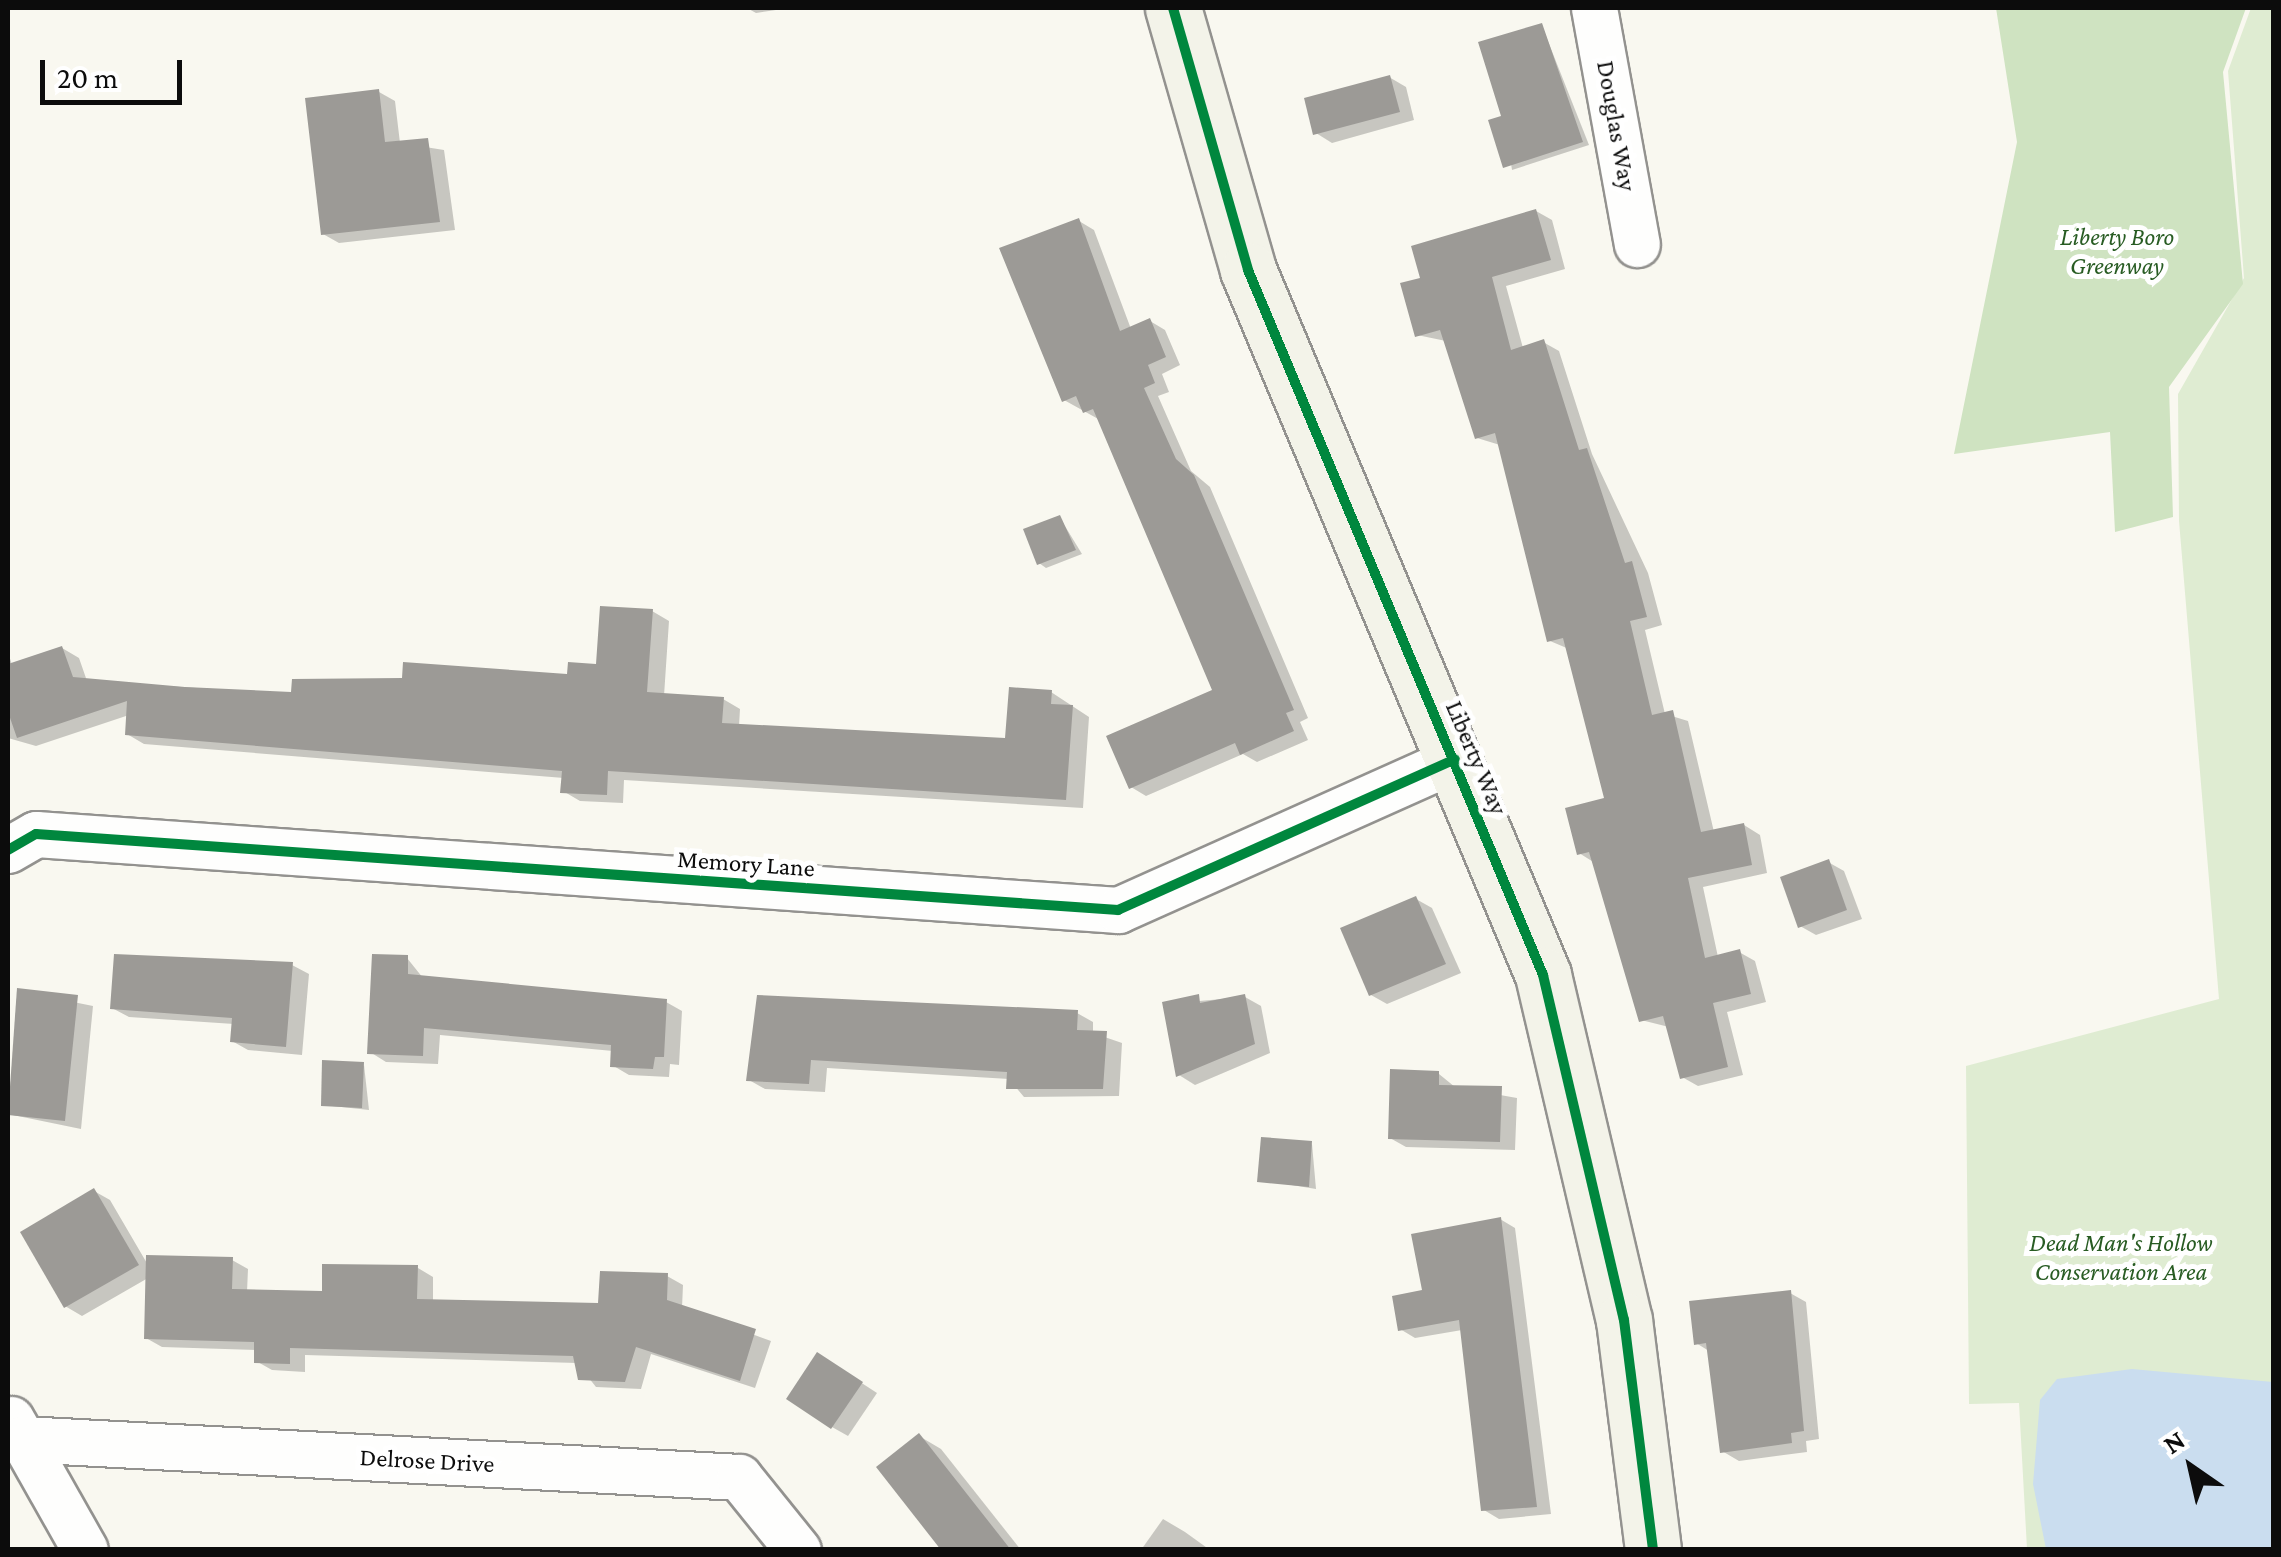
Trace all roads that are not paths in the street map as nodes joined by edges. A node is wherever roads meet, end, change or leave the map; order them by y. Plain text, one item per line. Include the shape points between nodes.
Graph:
1 (1172, 8) edge
2 (1594, 8) edge
3 (1637, 244) dead end
4 (1455, 758) junction
5 (8, 850) edge
6 (15, 1426) edge
7 (84, 1550) edge
8 (798, 1550) edge
9 (1653, 1550) edge

1 - 4 street, Liberty Way via 1248,270
2 - 3 street, Douglas Way
4 - 5 street, Memory Lane via 1118,910 36,834
4 - 9 street, Liberty Way via 1543,975 1596,1179
6 - 7 street
6 - 8 street, Delrose Drive via 738,1477

